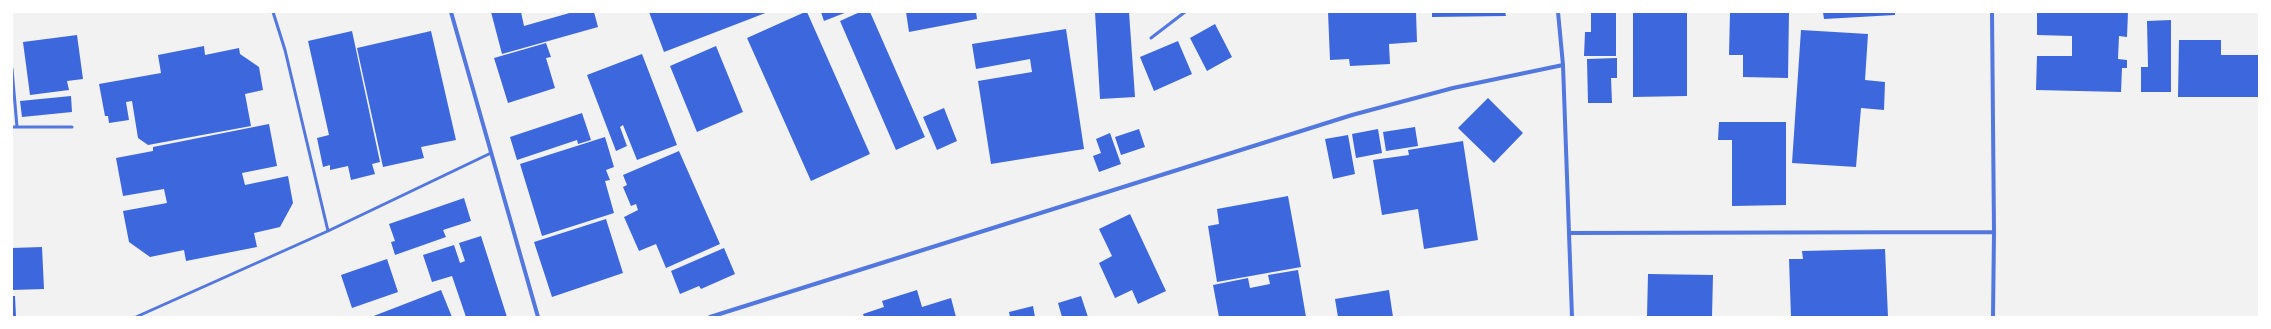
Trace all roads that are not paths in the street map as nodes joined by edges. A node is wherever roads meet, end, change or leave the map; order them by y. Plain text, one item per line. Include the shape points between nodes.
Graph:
1 (273, 12) edge
2 (451, 12) edge
3 (1185, 12) edge
4 (1558, 12) edge
5 (1992, 12) edge
6 (1151, 38) dead end
7 (1562, 65) junction
8 (12, 69) edge
9 (12, 127) edge
10 (17, 127) junction
11 (72, 127) dead end
12 (491, 153) junction
13 (328, 231) junction
14 (1994, 232) junction
15 (1570, 233) junction
16 (136, 317) edge
17 (538, 317) edge
18 (710, 317) edge
19 (1572, 317) edge
20 (1993, 317) edge

1 - 13 lane via 285,50
2 - 12 street
3 - 6 lane
4 - 7 street
5 - 14 street
7 - 15 street
7 - 18 street via 1453,88 1352,115
8 - 10 lane
9 - 10 lane
10 - 11 lane
12 - 13 lane
12 - 17 street
13 - 16 lane
14 - 15 street
14 - 20 street
15 - 19 street

